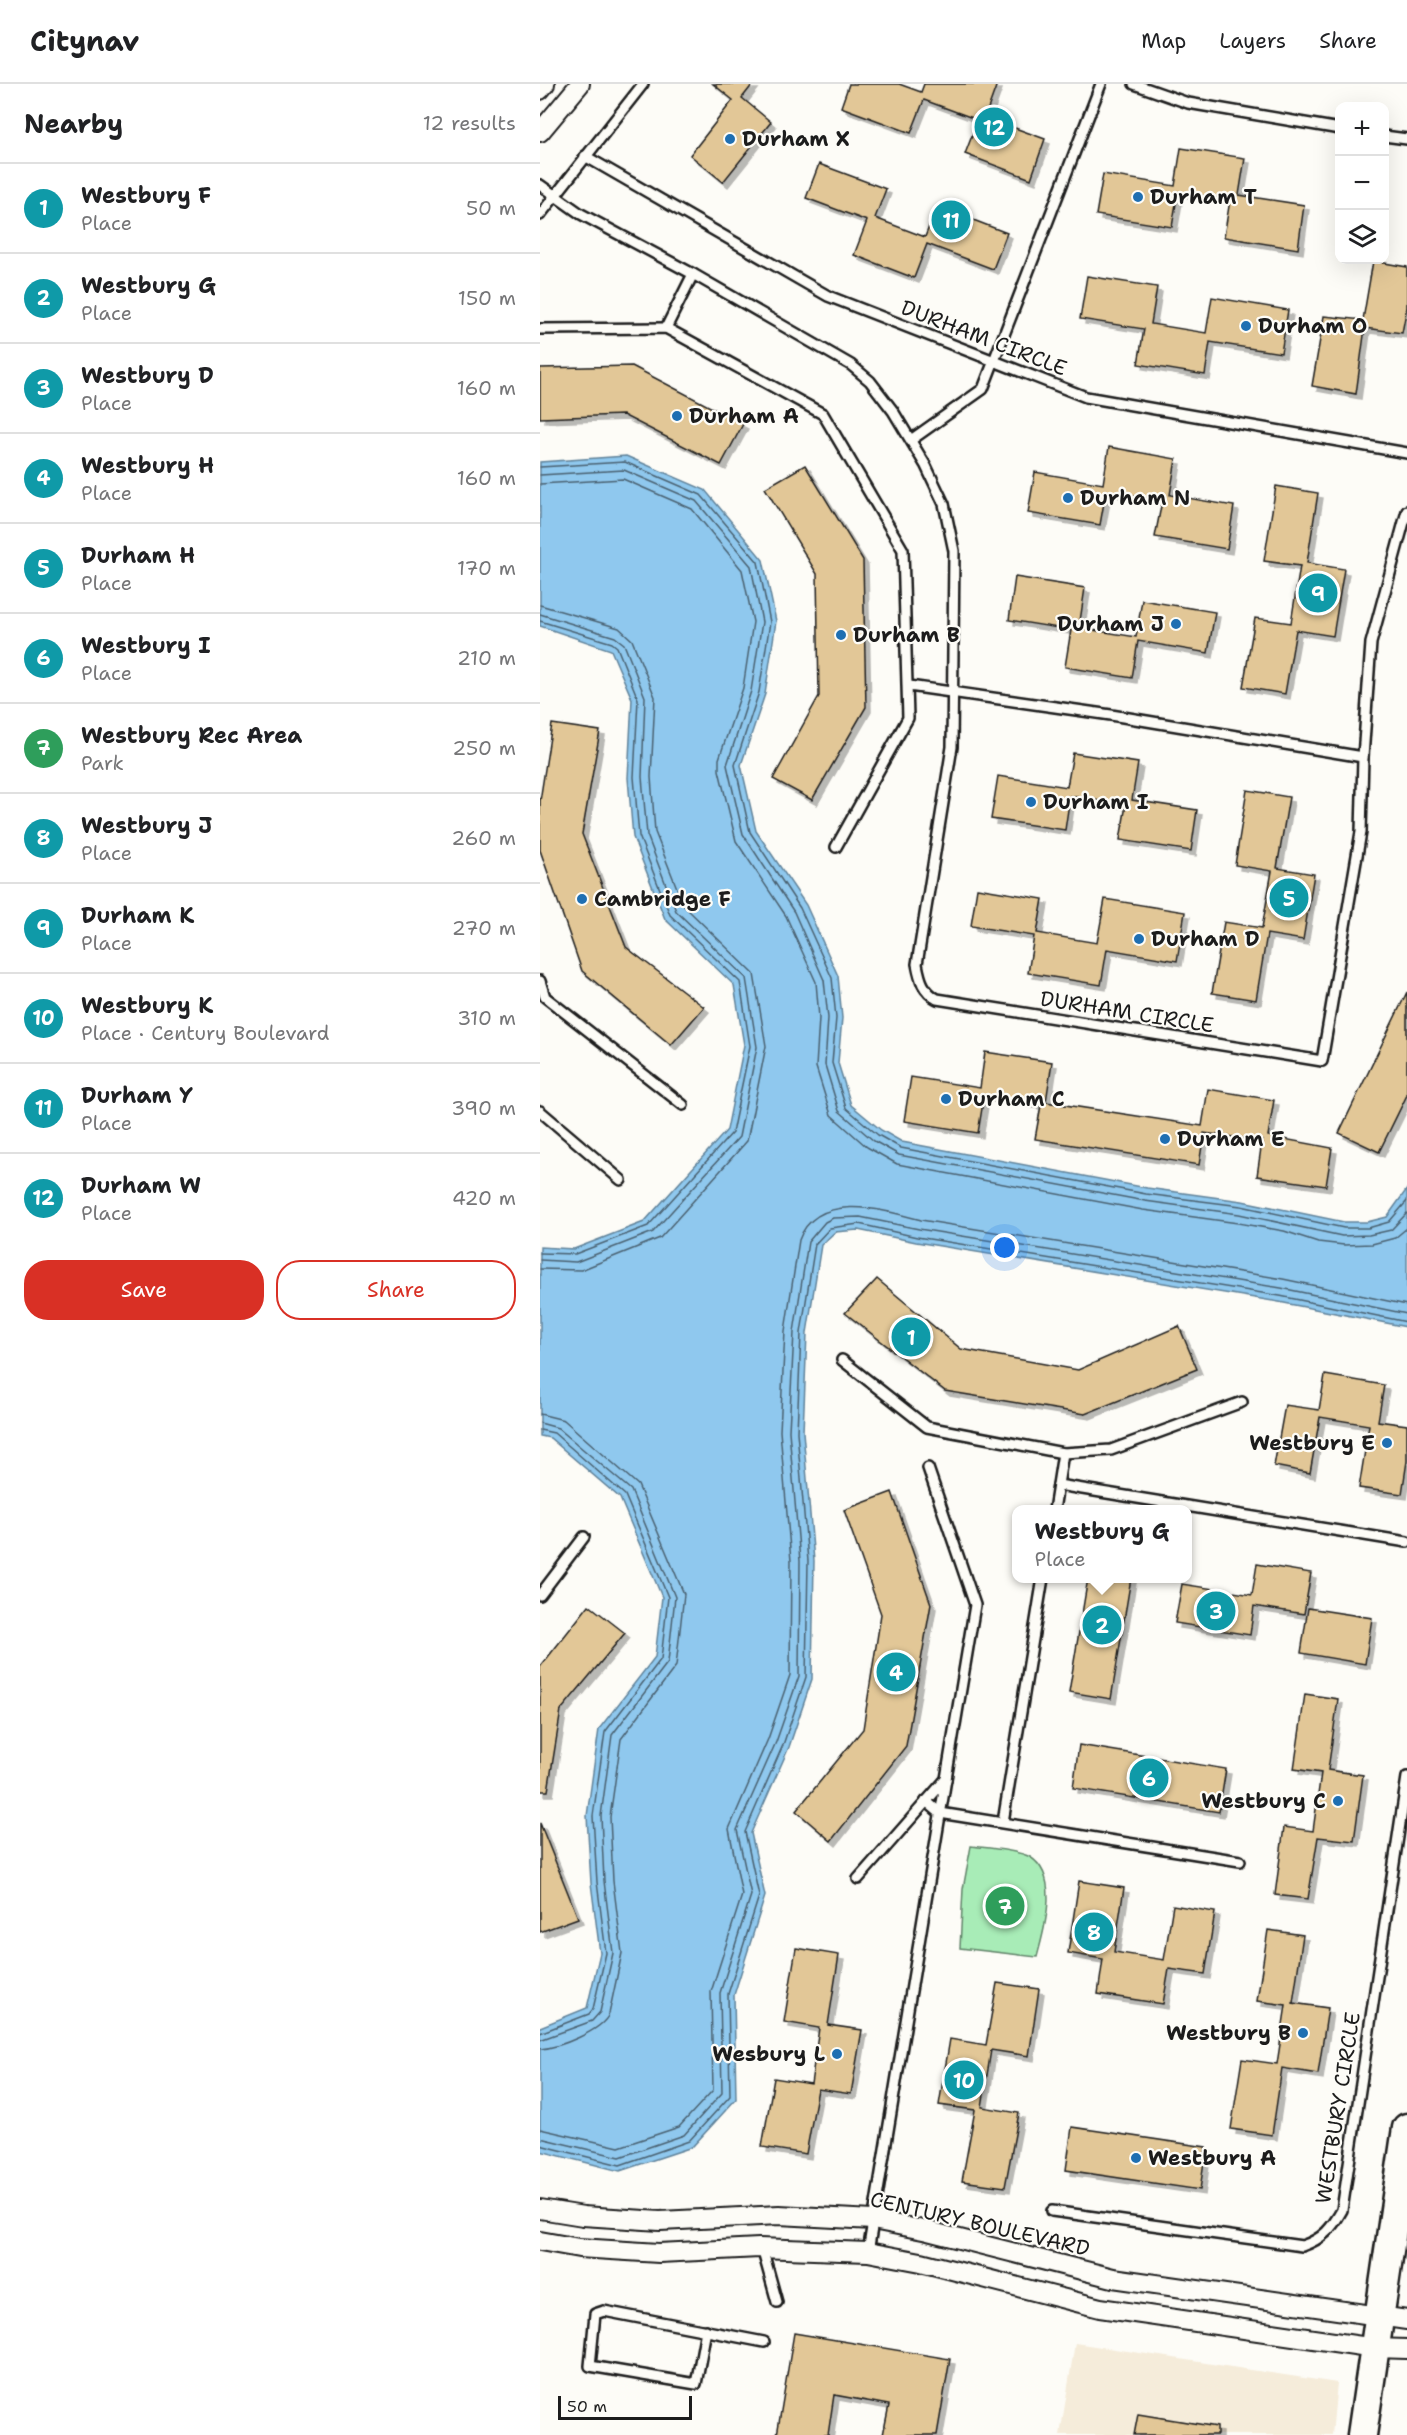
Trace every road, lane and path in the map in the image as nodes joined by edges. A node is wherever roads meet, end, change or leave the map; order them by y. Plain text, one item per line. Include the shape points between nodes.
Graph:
1 (545, 84) edge
2 (580, 84) edge
3 (643, 84) edge
4 (1101, 84) edge
5 (1134, 84) edge
6 (540, 90) edge
7 (1335, 128) edge
8 (540, 132) edge
9 (1389, 137) edge
10 (1407, 139) edge
11 (585, 156) junction
12 (540, 185) edge
13 (555, 197) junction
14 (540, 215) edge
15 (693, 274) junction
16 (666, 328) junction
17 (540, 329) edge
18 (995, 362) junction
19 (911, 440) junction
20 (1407, 453) edge
21 (1407, 511) edge
22 (909, 686) junction
23 (954, 692) junction
24 (1363, 757) junction
25 (836, 848) dead end
26 (540, 981) edge
27 (682, 1105) dead end
28 (540, 1111) edge
29 (621, 1180) dead end
30 (842, 1360) dead end
31 (1242, 1402) dead end
32 (1063, 1453) junction
33 (928, 1467) dead end
34 (1058, 1485) junction
35 (1055, 1505) edge
36 (1180, 1505) edge
37 (1192, 1507) edge
38 (584, 1537) dead end
39 (1407, 1542) edge
40 (1042, 1583) edge
41 (540, 1595) edge
42 (1407, 1777) edge
43 (946, 1779) junction
44 (926, 1801) junction
45 (940, 1813) junction
46 (1003, 1822) junction
47 (1240, 1861) dead end
48 (858, 1879) dead end
49 (1407, 2128) edge
50 (540, 2209) edge
51 (1052, 2211) dead end
52 (873, 2220) junction
53 (540, 2241) edge
54 (762, 2248) junction
55 (868, 2252) junction
56 (777, 2302) dead end
57 (1394, 2318) edge
58 (706, 2330) junction
59 (764, 2342) dead end
60 (1375, 2348) junction
61 (1407, 2349) edge
62 (1362, 2435) edge

1 - 6 street
2 - 8 street
3 - 11 lane
4 - 18 lane
5 - 7 lane via 1188,103
9 - 10 lane
11 - 13 lane
11 - 18 lane, DURHAM CIRCLE via 828,296
12 - 13 lane, DURHAM CIRCLE
13 - 14 lane
13 - 15 lane, DURHAM CIRCLE
15 - 16 lane
15 - 19 lane, DURHAM CIRCLE via 851,365 870,381
16 - 17 lane
16 - 22 lane via 823,414 903,550
18 - 19 lane via 983,388
18 - 20 lane, DURHAM CIRCLE via 1086,397
19 - 23 lane, DURHAM CIRCLE via 944,504 954,551
21 - 24 lane, DURHAM CIRCLE via 1371,643
22 - 23 lane
22 - 25 lane via 908,718
23 - 24 lane
23 - 24 lane, DURHAM CIRCLE via 952,747 917,964 929,994 971,1005 1322,1061 1361,832
26 - 27 lane via 545,997
28 - 29 lane
30 - 32 lane via 927,1427
31 - 32 lane via 1111,1450
32 - 34 lane
33 - 43 lane via 975,1605
34 - 35 lane
34 - 36 lane
37 - 39 lane
38 - 41 lane
40 - 46 lane
42 - 51 lane, WESTBURY CIRCLE via 1342,2210 1332,2228 1318,2241 1302,2246
43 - 44 lane
43 - 45 lane
44 - 45 lane
44 - 48 lane
45 - 46 lane
45 - 52 lane
46 - 47 lane
49 - 57 main road
50 - 52 street, CENTURY BOULEVARD via 660,2221 778,2215
52 - 55 lane
52 - 57 street, CENTURY BOULEVARD via 1113,2278
53 - 54 street via 579,2248 659,2253
54 - 55 street
54 - 56 lane
55 - 60 street via 1100,2308
57 - 60 main road
58 - 58 lane via 604,2310 595,2314 590,2366 696,2384
58 - 59 lane
60 - 61 street
60 - 62 main road

